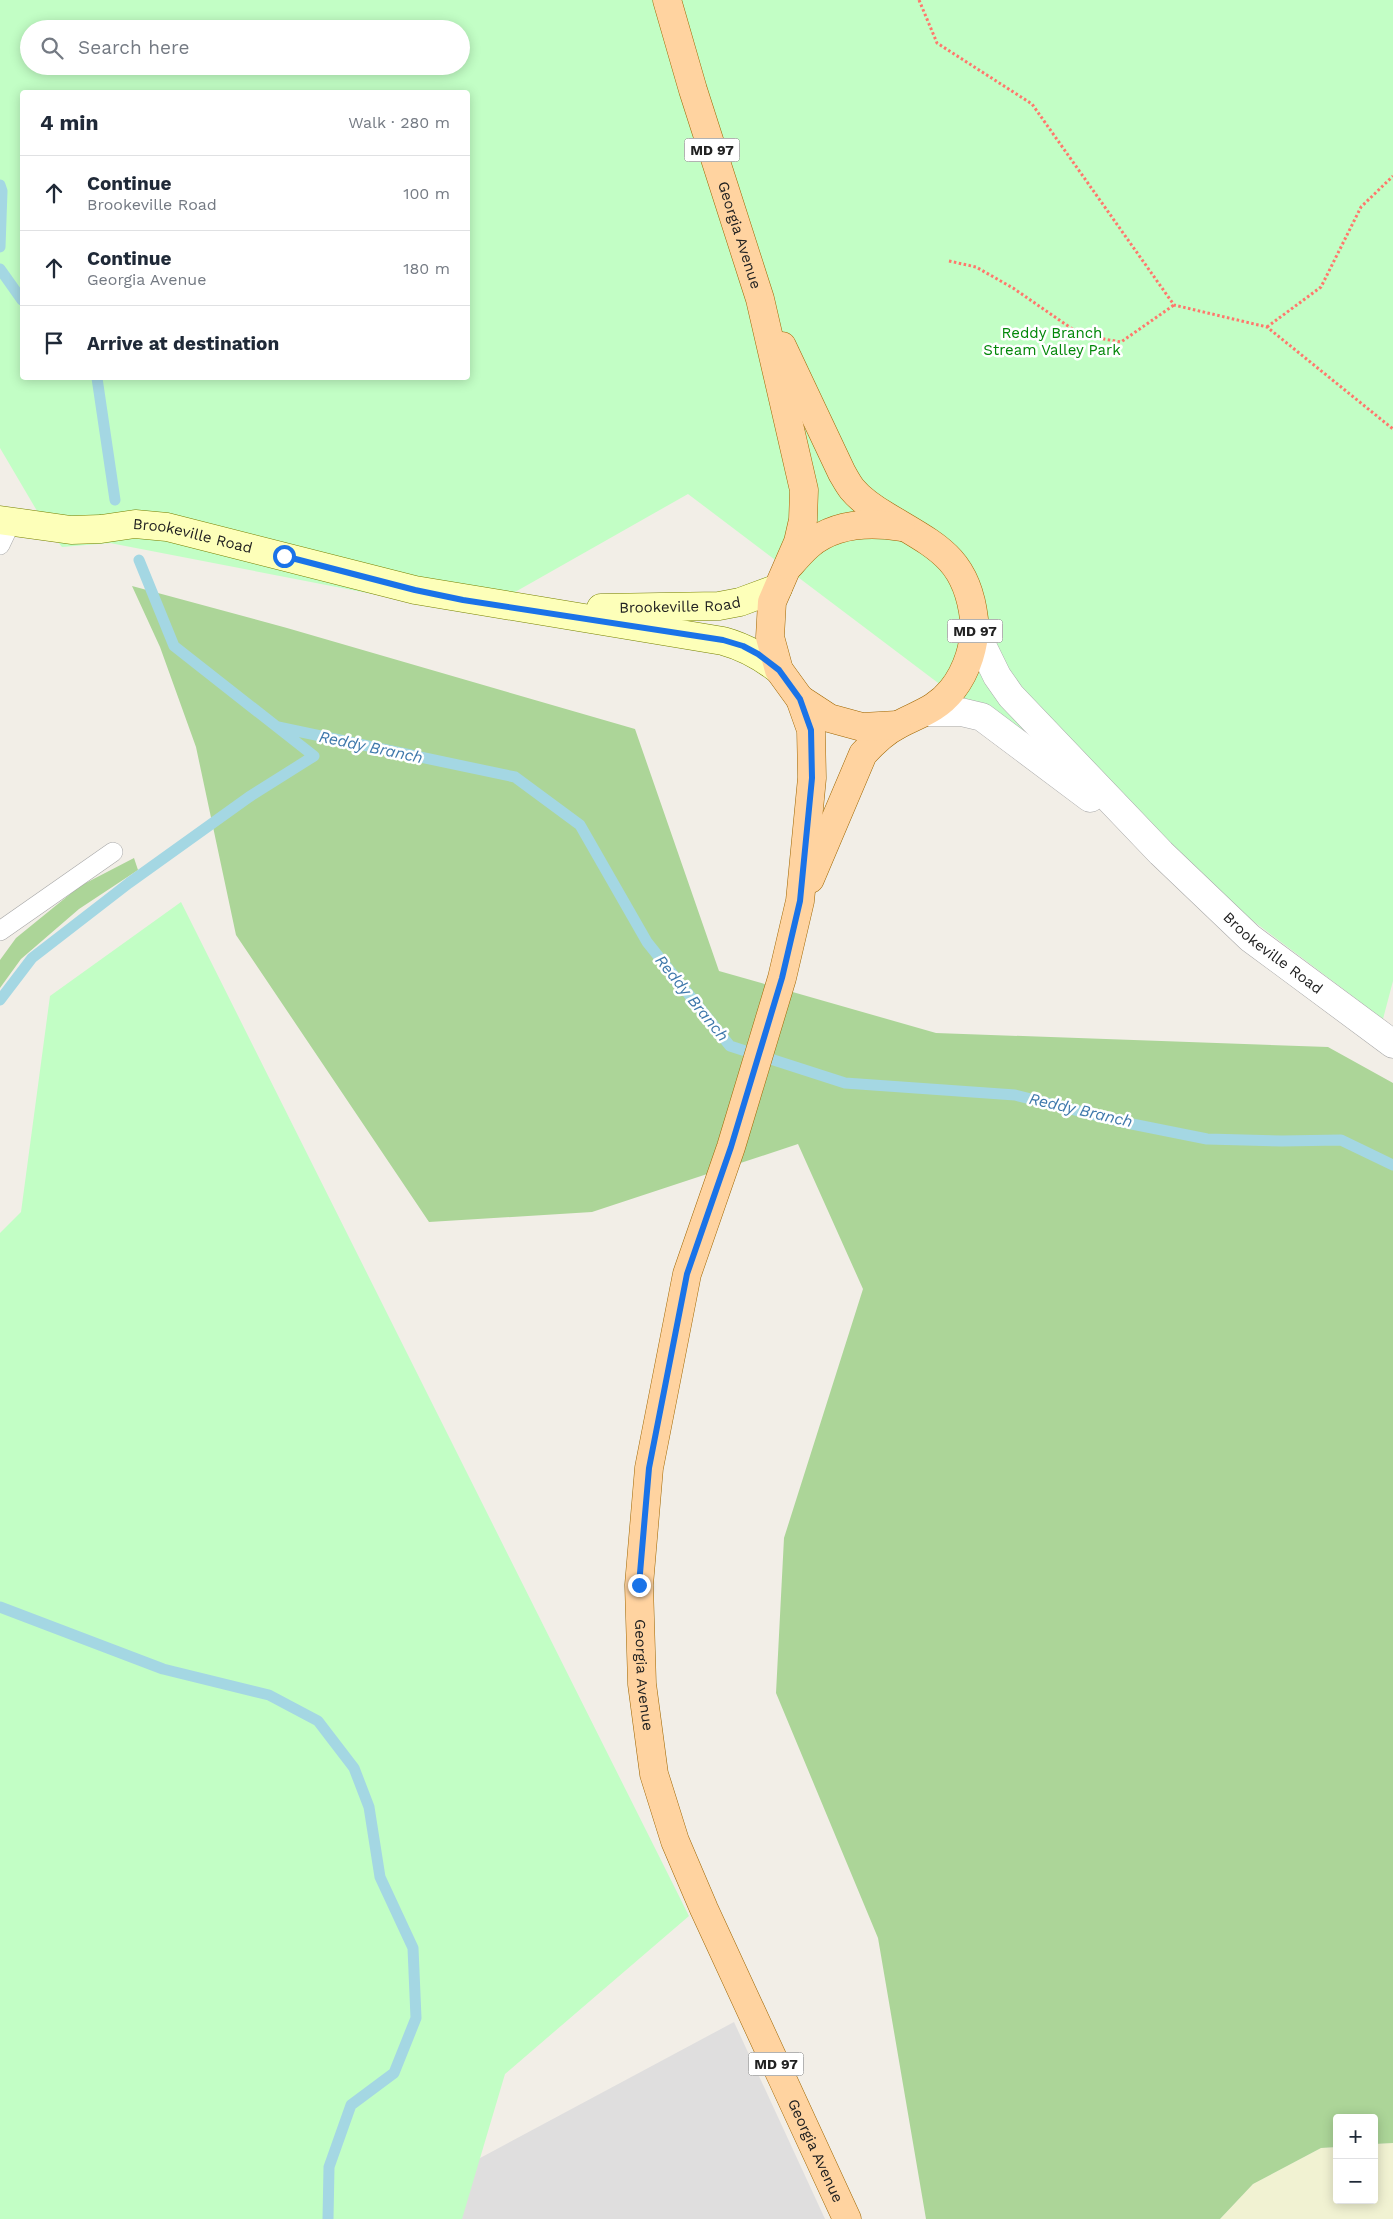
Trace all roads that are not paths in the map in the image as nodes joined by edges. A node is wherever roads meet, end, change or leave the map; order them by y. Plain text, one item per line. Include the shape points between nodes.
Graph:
1 (667, 0) edge
2 (760, 299) junction
3 (4, 529) edge
4 (907, 529) junction
5 (782, 579) junction
6 (520, 609) junction
7 (975, 631) junction
8 (779, 670) junction
9 (800, 699) junction
10 (927, 712) junction
11 (897, 725) junction
12 (113, 852) dead end
13 (1161, 852) junction
14 (800, 901) junction
15 (0, 931) edge
16 (1393, 1044) edge
17 (848, 2219) edge

1 - 2 main road, Georgia Avenue / MD 97
2 - 4 main road, Georgia Avenue / MD 97 via 852,490
2 - 5 main road, Georgia Avenue / MD 97 via 804,490 798,542
3 - 6 main road, Brookeville Road via 101,529 136,524 167,527 415,590
4 - 5 main road, Georgia Avenue via 875,523 840,528 809,544
4 - 7 main road, Georgia Avenue / MD 97 via 936,545 958,568 972,598
5 - 6 main road, Brookeville Road via 740,602 719,606
5 - 8 main road, Georgia Avenue / MD 97 via 772,602 770,637
6 - 8 main road, Brookeville Road via 723,640 758,654
7 - 10 main road, Georgia Avenue / MD 97 via 968,662 952,690
7 - 13 street, Brookeville Road via 1011,696
8 - 9 main road, Georgia Avenue / MD 97
9 - 11 main road, Georgia Avenue via 828,718 862,727
9 - 14 main road, Georgia Avenue / MD 97 via 811,730 812,746
10 - 11 main road, Georgia Avenue / MD 97
10 - 13 street, Brookeville Road via 976,714 990,721
11 - 14 main road, Georgia Avenue / MD 97 via 875,740 863,754
12 - 15 lane
13 - 16 street, Brookeville Road via 1250,938
14 - 17 main road, Georgia Avenue / MD 97 via 782,978 731,1147 687,1274 649,1468 639,1585 642,1684 654,1774 676,1841 704,1909

